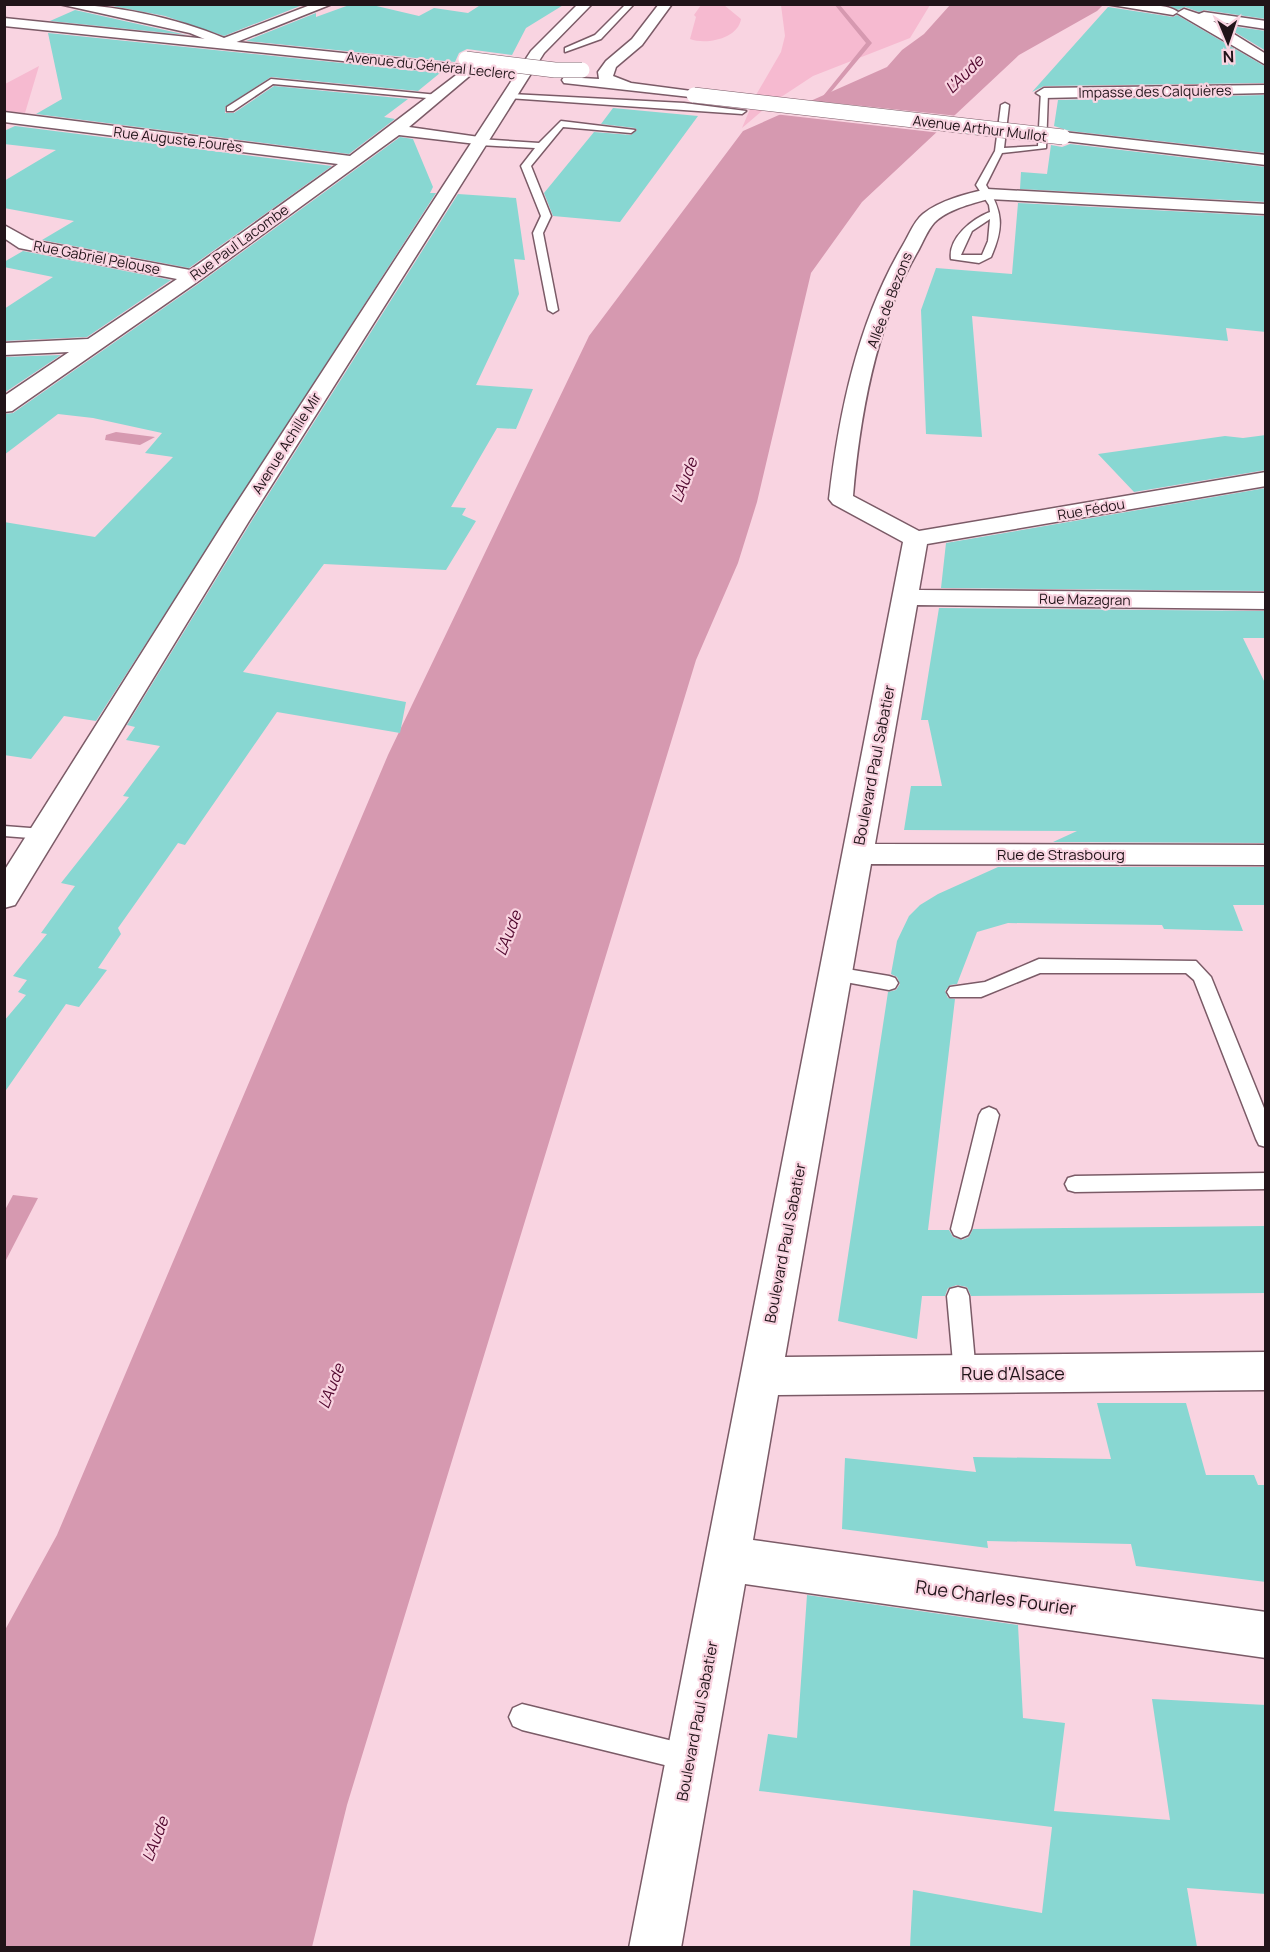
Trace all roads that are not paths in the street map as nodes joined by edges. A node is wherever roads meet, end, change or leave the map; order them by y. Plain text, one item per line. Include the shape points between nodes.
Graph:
1 (586, 4) edge
2 (631, 4) edge
3 (666, 4) edge
4 (72, 5) edge
5 (318, 5) edge
6 (1112, 5) edge
7 (1180, 10) edge
8 (4, 14) edge
9 (4, 22) edge
10 (1266, 25) edge
11 (169, 37) junction
12 (224, 43) junction
13 (568, 50) dead end
14 (1266, 61) edge
15 (467, 64) junction
16 (611, 64) junction
17 (630, 88) junction
18 (1266, 89) edge
19 (1044, 93) joint
20 (694, 95) joint
21 (438, 96) junction
22 (511, 96) junction
23 (1005, 105) dead end
24 (230, 109) dead end
25 (742, 111) dead end
26 (4, 117) edge
27 (396, 130) junction
28 (631, 130) dead end
29 (479, 142) junction
30 (541, 146) junction
31 (999, 151) junction
32 (1266, 160) edge
33 (352, 161) junction
34 (987, 195) junction
35 (1266, 209) edge
36 (995, 213) junction
37 (4, 230) edge
38 (193, 276) junction
39 (553, 310) dead end
40 (94, 345) junction
41 (4, 349) edge
42 (4, 406) edge
43 (1266, 479) edge
44 (916, 539) junction
45 (905, 597) junction
46 (1266, 601) edge
47 (4, 831) edge
48 (43, 834) junction
49 (857, 854) junction
50 (1266, 855) edge
51 (4, 897) edge
52 (835, 974) junction
53 (889, 983) dead end
54 (956, 992) dead end
55 (989, 1116) dead end
56 (1266, 1139) edge
57 (1266, 1181) edge
58 (1075, 1184) dead end
59 (961, 1230) dead end
60 (958, 1296) dead end
61 (1266, 1371) edge
62 (965, 1374) junction
63 (761, 1376) junction
64 (726, 1559) junction
65 (1266, 1635) edge
66 (522, 1717) dead end
67 (690, 1758) junction
68 (655, 1947) edge

1 - 22 street, Avenue Achille Mir via 538,51
2 - 13 lane via 598,37
3 - 16 street via 637,42
4 - 12 street via 194,30
5 - 12 street
6 - 7 street
7 - 10 street
7 - 14 street
8 - 11 street, Avenue du Général Leclerc via 121,27
9 - 11 street, Avenue du Général Leclerc
11 - 12 street, Avenue du Général Leclerc
12 - 15 street, Avenue du Général Leclerc
15 - 16 street, bridge via 582,70
15 - 17 street, Avenue du Général Leclerc
15 - 21 street, Rue Paul Lacombe
16 - 17 street via 606,78
17 - 20 street, Avenue du Général Leclerc
18 - 19 street, Impasse des Calquières
19 - 31 lane via 1042,148
20 - 32 street, Avenue Arthur Mullot, bridge
21 - 24 lane via 271,81
21 - 27 street, Rue Paul Lacombe
22 - 25 lane via 681,104
22 - 29 street, Avenue Achille Mir
23 - 31 lane
26 - 33 street, Rue Auguste Fourès
27 - 29 street
27 - 33 street, Rue Paul Lacombe
28 - 30 lane via 561,124
29 - 30 lane
29 - 48 street, Avenue Achille Mir via 164,636
30 - 39 lane via 526,166 546,216 538,233
31 - 34 lane via 981,185
33 - 38 street, Rue Paul Lacombe
34 - 35 street, Allée de Bezons
34 - 36 lane
34 - 44 street, Allée de Bezons via 930,216 907,251 868,354 843,465 841,499
36 - 36 lane via 969,226 955,257 986,257 993,241
37 - 38 street, Rue Gabriel Pelouse via 25,244
38 - 40 street, Rue Paul Lacombe
40 - 41 street
40 - 42 street, Rue Paul Lacombe
43 - 44 street, Rue Fédou
44 - 45 street, Boulevard Paul Sabatier
45 - 46 street, Rue Mazagran
45 - 49 street, Boulevard Paul Sabatier
47 - 48 lane
48 - 51 street, Avenue Achille Mir
49 - 50 street, Rue de Strasbourg
49 - 52 street, Boulevard Paul Sabatier
52 - 53 lane
52 - 63 street, Boulevard Paul Sabatier
54 - 56 lane via 990,990 1019,971 1039,966 1190,966 1202,977
55 - 59 lane
57 - 58 lane
60 - 62 lane
61 - 62 street, Rue d'Alsace
62 - 63 street, Rue d'Alsace
63 - 64 street, Boulevard Paul Sabatier
64 - 65 street, Rue Charles Fourier
64 - 67 street, Boulevard Paul Sabatier
66 - 67 lane
67 - 68 street, Boulevard Paul Sabatier

